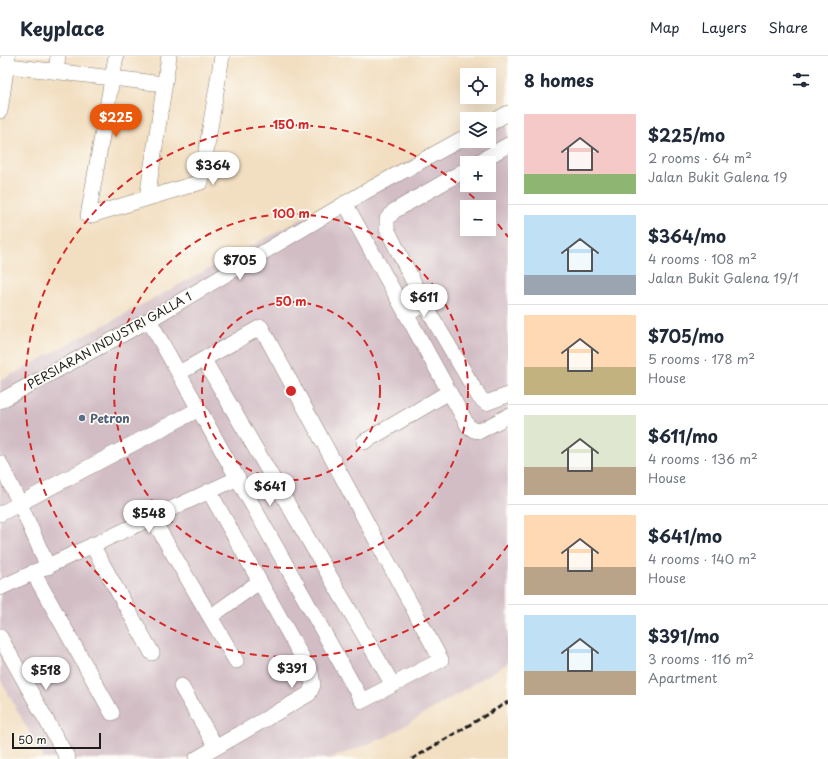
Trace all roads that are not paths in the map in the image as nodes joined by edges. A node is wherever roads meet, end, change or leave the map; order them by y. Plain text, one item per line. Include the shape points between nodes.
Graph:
1 (58, 56) edge
2 (116, 56) edge
3 (168, 56) edge
4 (222, 56) edge
5 (5, 62) edge
6 (56, 71) junction
7 (113, 78) junction
8 (164, 84) junction
9 (0, 111) edge
10 (508, 113) edge
11 (496, 120) edge
12 (460, 140) edge
13 (508, 145) edge
14 (489, 156) edge
15 (460, 173) edge
16 (147, 198) junction
17 (345, 203) junction
18 (426, 305) junction
19 (406, 314) junction
20 (149, 320) junction
21 (204, 360) junction
22 (179, 374) junction
23 (449, 392) junction
24 (508, 395) edge
25 (0, 401) edge
26 (199, 409) junction
27 (508, 416) edge
28 (364, 442) dead end
29 (0, 463) edge
30 (238, 478) junction
31 (209, 491) junction
32 (20, 504) junction
33 (0, 514) edge
34 (152, 518) junction
35 (92, 545) junction
36 (48, 566) junction
37 (33, 572) junction
38 (259, 582) junction
39 (0, 588) edge
40 (210, 617) junction
41 (0, 637) edge
42 (152, 653) dead end
43 (236, 661) dead end
44 (393, 685) junction
45 (181, 686) dead end
46 (112, 713) dead end
47 (216, 747) junction
48 (68, 759) edge
49 (196, 759) edge

1 - 6 street
2 - 7 street
3 - 8 street
4 - 16 street via 201,182
5 - 6 street
5 - 9 street
6 - 7 street
7 - 8 street
7 - 16 street via 88,216
8 - 16 street
10 - 11 street
12 - 17 street, PERSIARAN INDUSTRI GALLA 1
13 - 14 street
15 - 18 street via 394,211 387,219 387,229
17 - 19 street
17 - 20 street, PERSIARAN INDUSTRI GALLA 1
18 - 19 street
18 - 24 street via 479,397 486,403
19 - 23 street
20 - 22 street
20 - 25 street, PERSIARAN INDUSTRI GALLA 1
21 - 22 street
21 - 44 street
21 - 44 street via 261,327 441,660
22 - 26 street
23 - 27 street via 468,426 474,430 480,431
23 - 28 street
26 - 30 street
26 - 32 street
29 - 32 street
30 - 31 street
30 - 44 street via 362,701
31 - 34 street
31 - 38 street
32 - 33 street
32 - 36 street
34 - 35 street
34 - 40 street
35 - 36 street
35 - 42 street
36 - 37 street
37 - 39 street
37 - 46 street
38 - 40 street
38 - 47 street via 311,673 313,685 309,694
40 - 43 street
41 - 48 street
45 - 47 street
47 - 49 street

